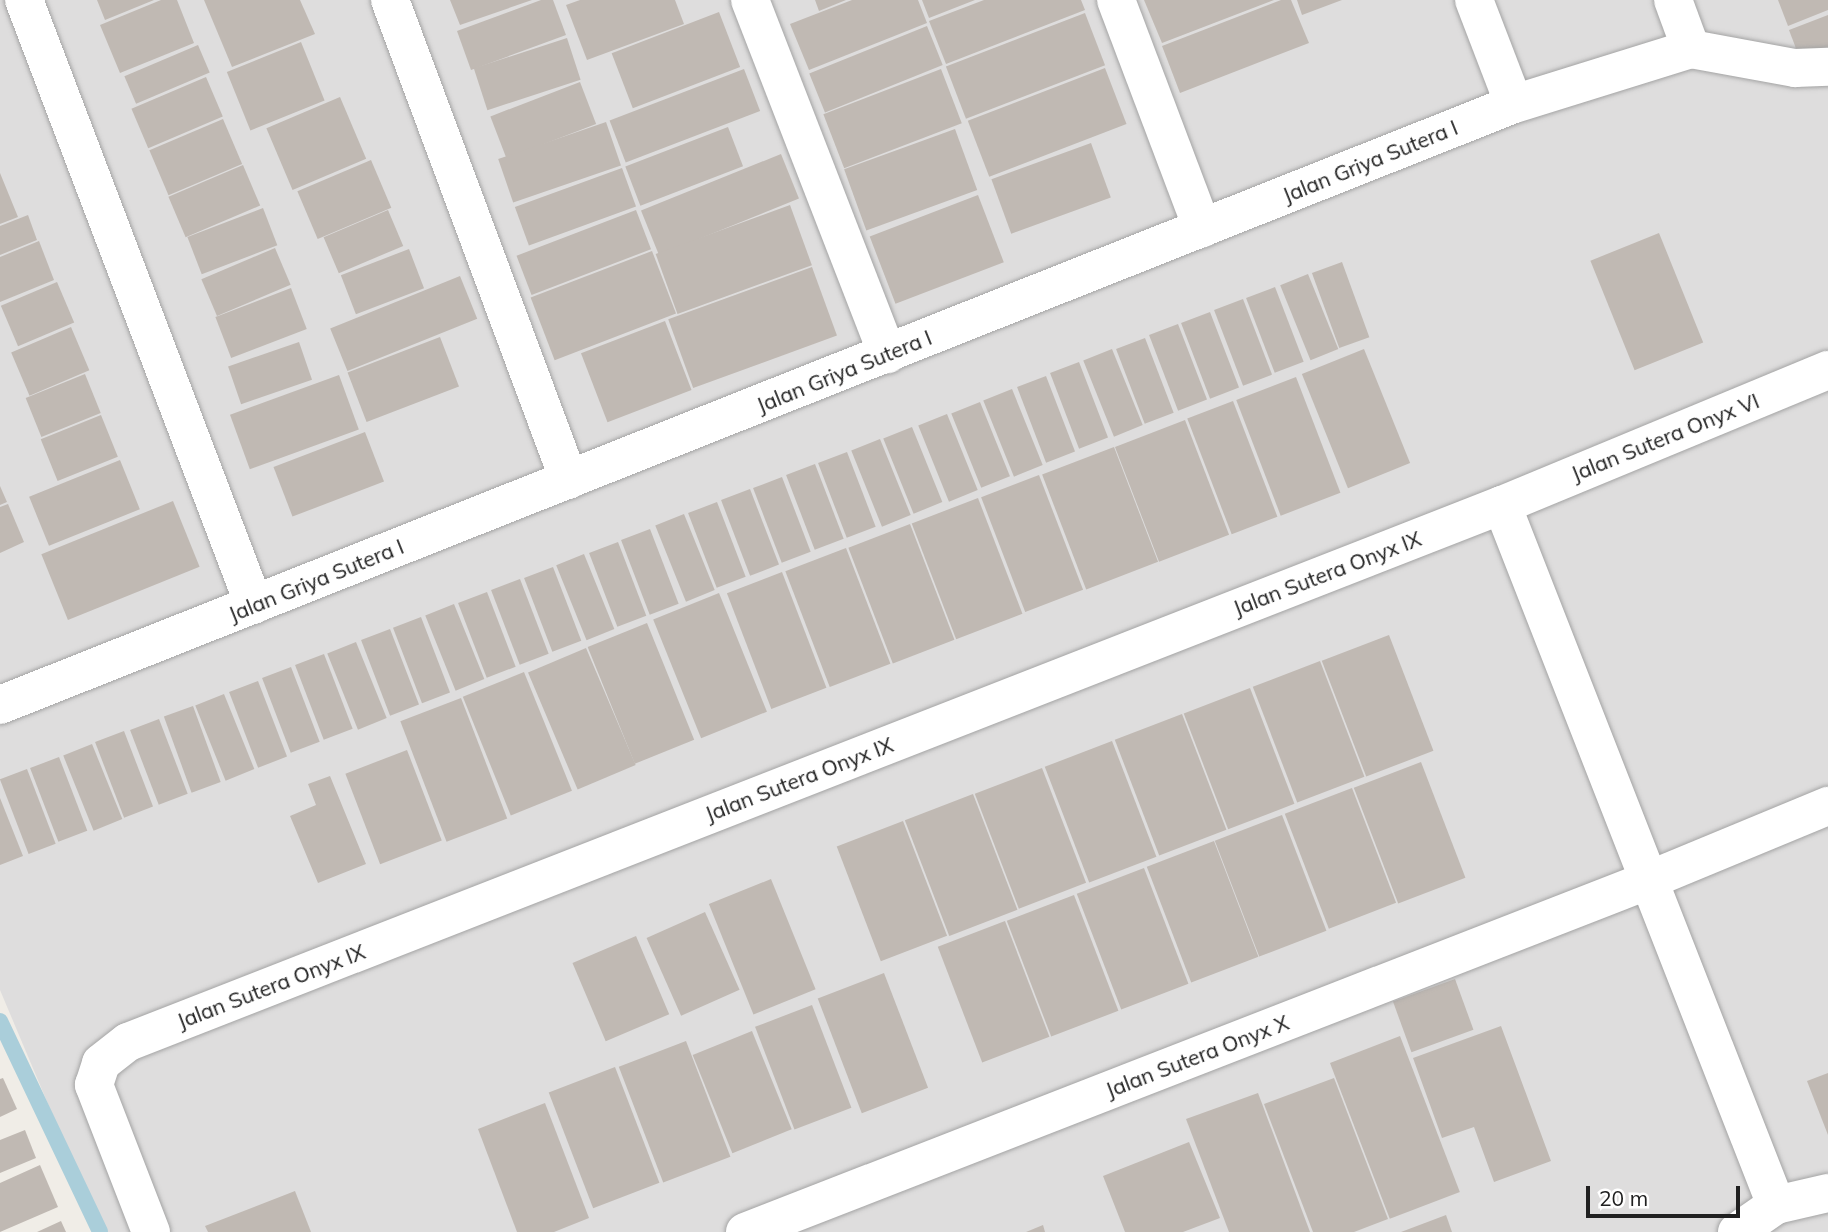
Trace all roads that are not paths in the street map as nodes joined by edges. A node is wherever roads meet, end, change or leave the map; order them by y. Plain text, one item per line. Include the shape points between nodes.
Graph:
1 (24, 0) edge
2 (390, 0) edge
3 (750, 0) edge
4 (1116, 0) edge
5 (1474, 0) edge
6 (1673, 0) edge
7 (1691, 49) junction
8 (1828, 67) edge
9 (1514, 104) junction
10 (1202, 228) junction
11 (887, 354) junction
12 (1828, 370) edge
13 (569, 480) junction
14 (1502, 505) junction
15 (254, 605) junction
16 (0, 705) edge
17 (1828, 806) edge
18 (1649, 880) junction
19 (1828, 1193) edge
20 (1776, 1205) junction
21 (151, 1232) edge
22 (745, 1232) edge
23 (1737, 1232) edge

1 - 15 street
2 - 13 street
3 - 11 street
4 - 10 street
5 - 9 street
6 - 7 street
7 - 8 street via 1795,68
7 - 9 street, Jalan Griya Sutera I
9 - 10 street, Jalan Griya Sutera I
10 - 11 street, Jalan Griya Sutera I
11 - 13 street, Jalan Griya Sutera I
12 - 14 street, Jalan Sutera Onyx VI
13 - 15 street, Jalan Griya Sutera I
14 - 18 street
14 - 21 street, Jalan Sutera Onyx IX via 128,1042 101,1063 94,1085
15 - 16 street, Jalan Griya Sutera I
17 - 18 street, Jalan Sutera Onyx X
18 - 20 street
18 - 22 street, Jalan Sutera Onyx X
19 - 20 street
20 - 23 street

